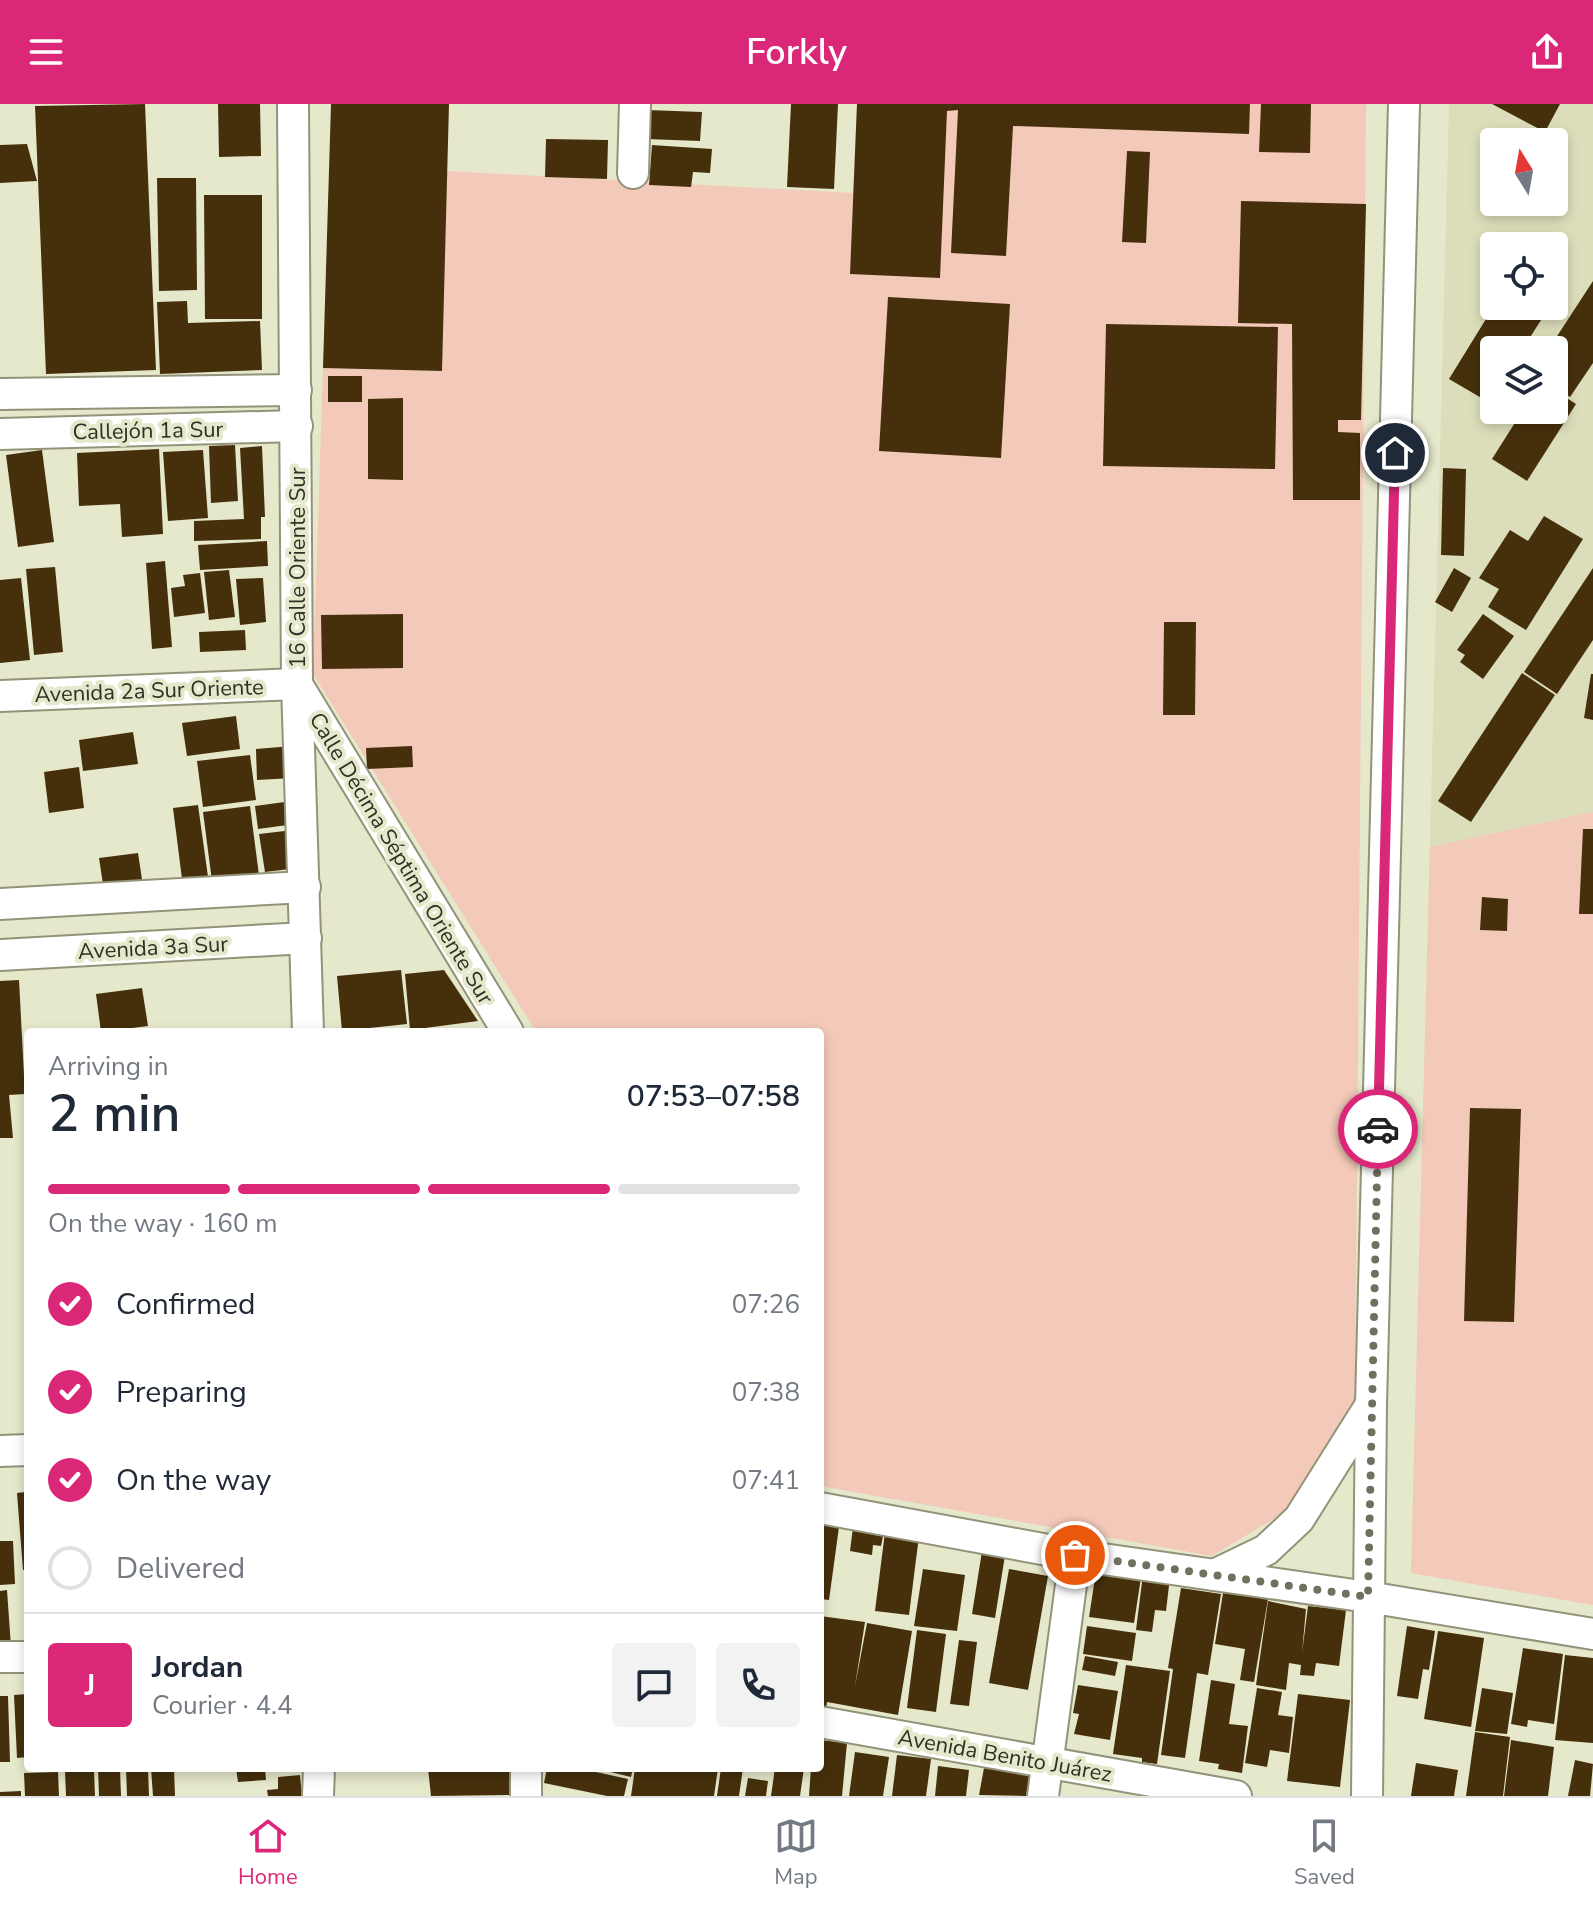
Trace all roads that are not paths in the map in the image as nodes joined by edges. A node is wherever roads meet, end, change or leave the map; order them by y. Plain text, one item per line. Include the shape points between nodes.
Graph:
1 (293, 104) edge
2 (635, 104) edge
3 (1404, 104) edge
4 (633, 173) dead end
5 (296, 390) junction
6 (0, 394) edge
7 (297, 426) junction
8 (0, 434) edge
9 (297, 684) junction
10 (0, 696) edge
11 (305, 887) junction
12 (0, 904) edge
13 (306, 938) junction
14 (0, 955) edge
15 (308, 1028) edge
16 (506, 1028) edge
17 (1371, 1405) junction
18 (24, 1450) edge
19 (0, 1451) edge
20 (824, 1509) edge
21 (1075, 1555) junction
22 (1214, 1575) junction
23 (1368, 1597) junction
24 (1593, 1634) edge
25 (0, 1657) edge
26 (24, 1657) edge
27 (824, 1723) edge
28 (1047, 1763) junction
29 (319, 1772) edge
30 (526, 1772) edge
31 (318, 1796) edge
32 (526, 1796) edge
33 (1043, 1796) edge
34 (1236, 1796) edge
35 (1367, 1796) edge

1 - 5 street, 16 Calle Oriente Sur
2 - 4 street
3 - 17 street
5 - 6 street, Callejón 1a Sur
5 - 7 street, 16 Calle Oriente Sur
7 - 8 street, Callejón 1a Sur
7 - 9 street, 16 Calle Oriente Sur
9 - 10 street, Avenida 2a Sur Oriente
9 - 11 street, 16 Calle Oriente Sur
9 - 16 street, Calle Décima Séptima Oriente Sur
11 - 12 street
11 - 13 street, 16 Calle Oriente Sur
13 - 14 street, Avenida 3a Sur
13 - 15 street, 16 Calle Oriente Sur
17 - 22 street via 1299,1519 1266,1550
17 - 23 street
18 - 19 street
20 - 21 street
21 - 22 street
21 - 28 street
22 - 23 street
23 - 24 street
23 - 35 street
25 - 26 street
27 - 28 street, Avenida Benito Juárez
28 - 33 street
28 - 34 street, Avenida Benito Juárez
29 - 31 street
30 - 32 street

